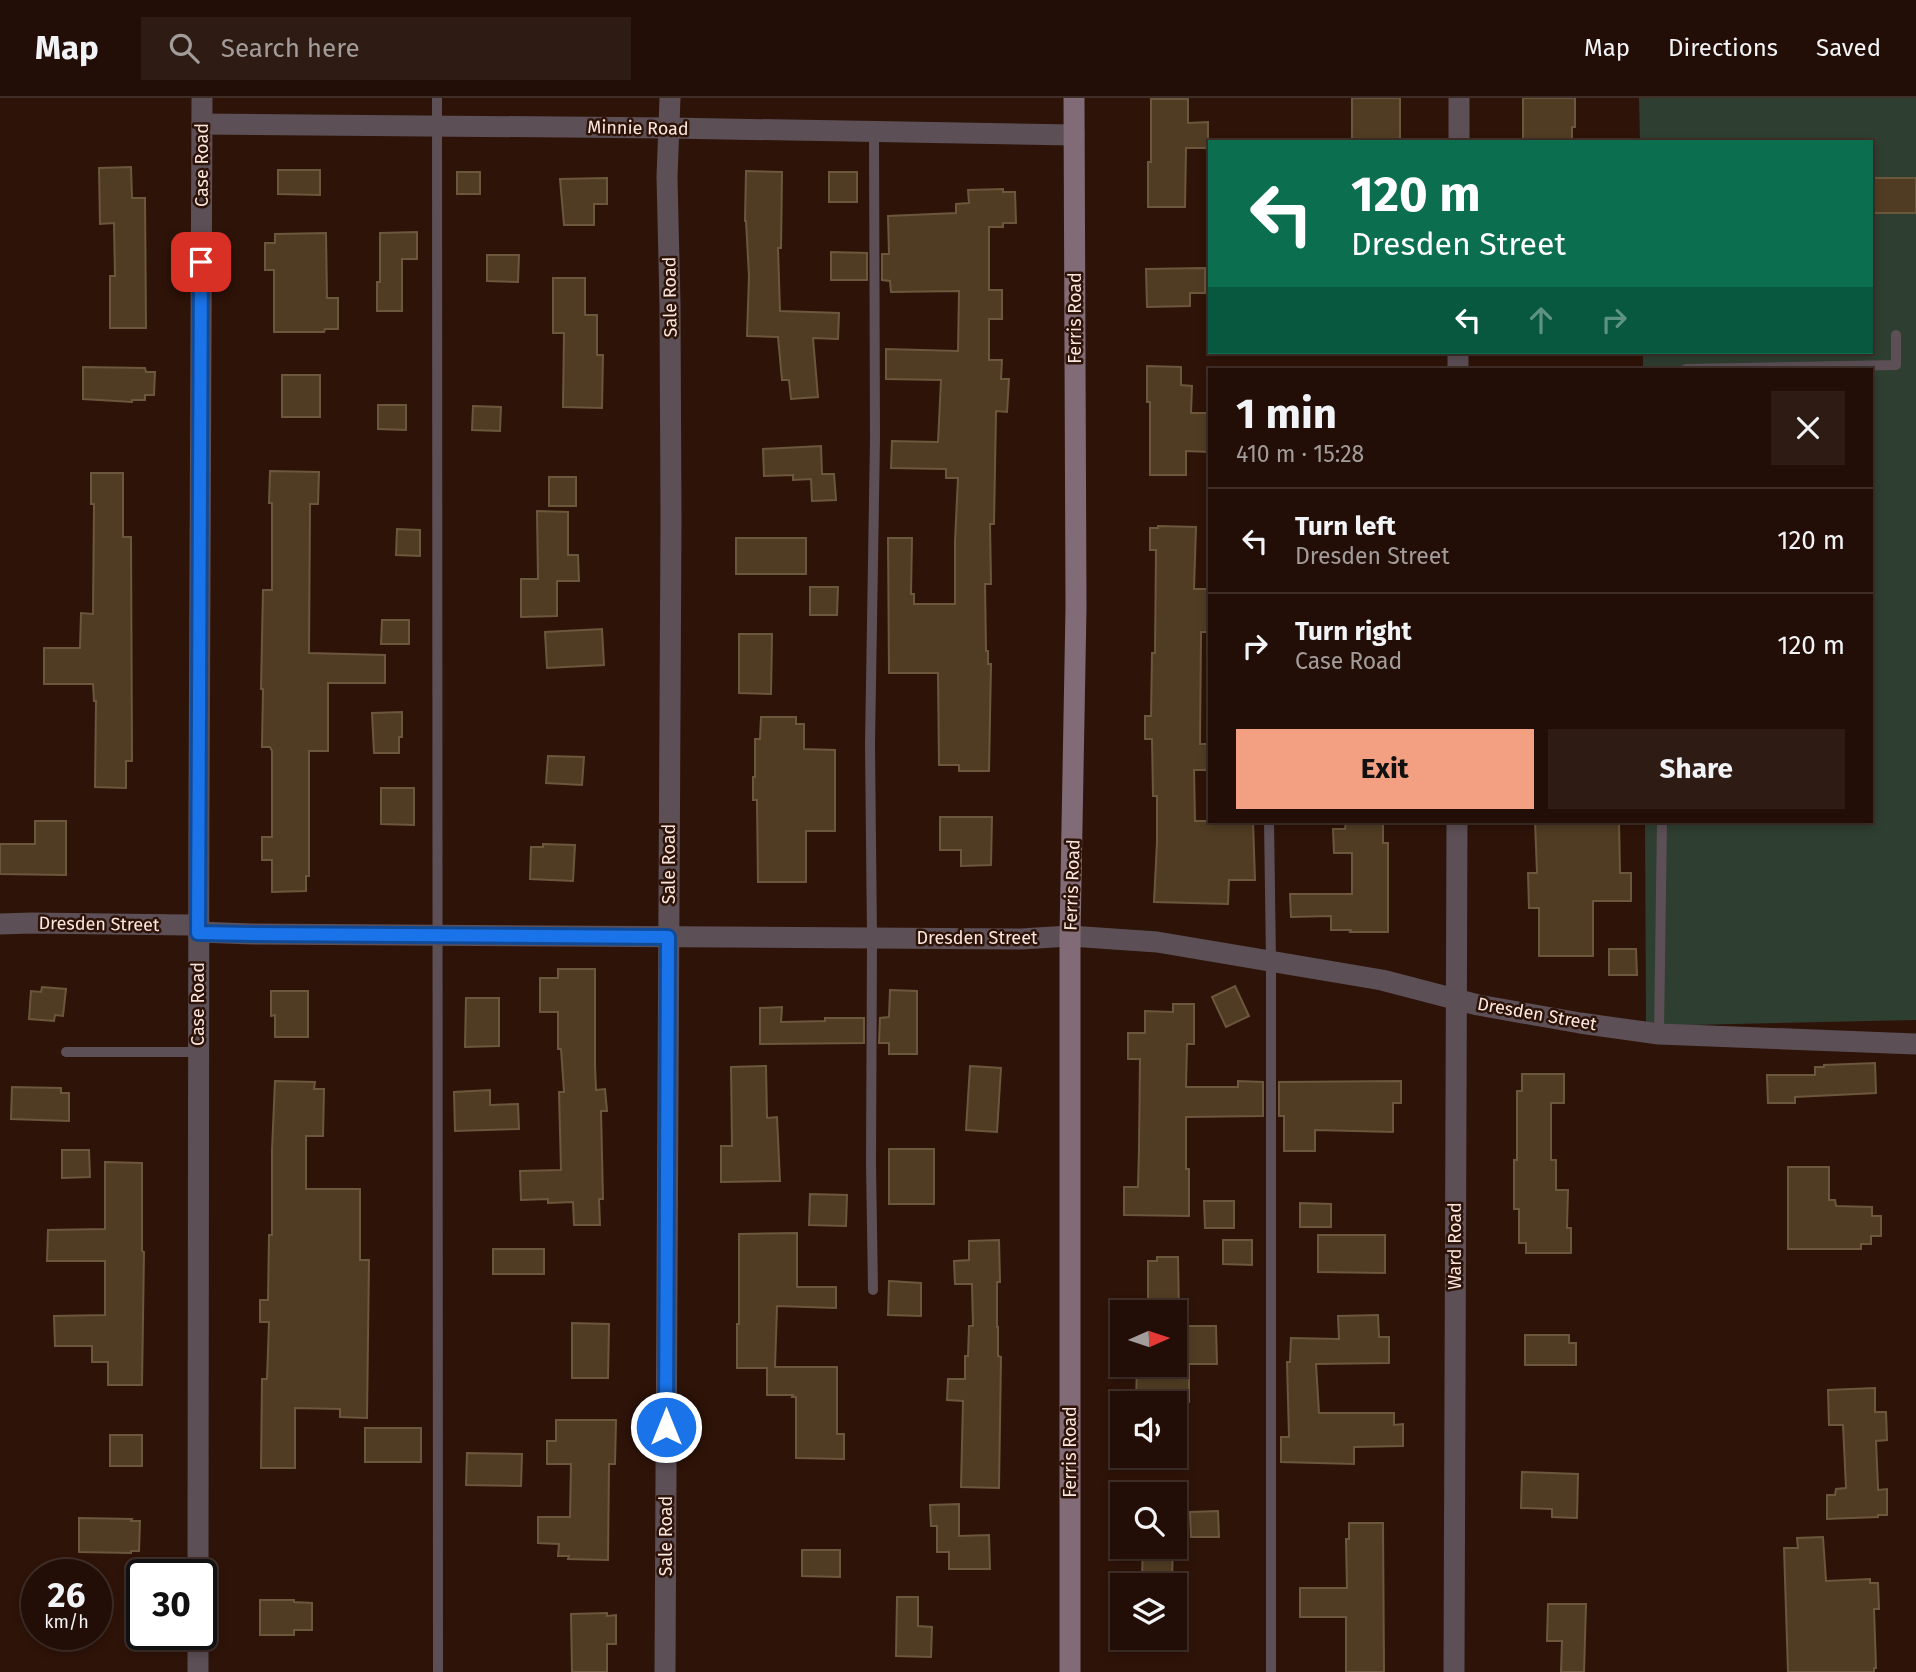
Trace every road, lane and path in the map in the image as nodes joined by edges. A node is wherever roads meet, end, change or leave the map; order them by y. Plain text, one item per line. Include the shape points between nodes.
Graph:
1 (202, 98) edge
2 (437, 98) edge
3 (670, 98) edge
4 (1073, 98) edge
5 (1459, 98) edge
6 (202, 124) junction
7 (437, 126) junction
8 (670, 128) junction
9 (874, 131) junction
10 (1074, 135) junction
11 (1459, 140) edge
12 (1896, 335) dead end
13 (1738, 368) edge
14 (1269, 823) edge
15 (1457, 823) edge
16 (1662, 823) edge
17 (0, 924) edge
18 (198, 928) junction
19 (438, 935) junction
20 (1070, 936) junction
21 (668, 937) junction
22 (872, 938) junction
23 (1270, 961) junction
24 (1456, 998) junction
25 (1659, 1034) junction
26 (1916, 1044) edge
27 (65, 1052) dead end
28 (199, 1052) junction
29 (873, 1290) dead end
30 (198, 1559) edge
31 (198, 1650) edge
32 (198, 1672) edge
33 (438, 1672) edge
34 (665, 1672) edge
35 (1070, 1672) edge
36 (1271, 1672) edge
37 (1454, 1672) edge

1 - 6 street, Case Road
2 - 7 lane
3 - 8 street, Sale Road
4 - 10 main road, Ferris Road
5 - 11 street
6 - 7 street, Minnie Road
6 - 18 street, Case Road
7 - 8 street, Minnie Road
7 - 19 lane
8 - 9 street, Minnie Road
8 - 21 street, Sale Road
9 - 10 street, Minnie Road
9 - 22 lane
10 - 20 main road, Ferris Road via 1076,608
12 - 13 lane via 1896,365
14 - 23 lane
15 - 24 street, Ward Road
16 - 25 lane
17 - 18 street, Dresden Street
18 - 19 street, Dresden Street
18 - 28 street, Case Road
19 - 21 street, Dresden Street
19 - 33 lane
20 - 22 street, Dresden Street
20 - 23 street, Dresden Street via 1157,942
20 - 35 main road, Ferris Road
21 - 22 street, Dresden Street
21 - 34 street, Sale Road
22 - 29 lane
23 - 24 street, Dresden Street
23 - 36 lane
24 - 25 street, Dresden Street
24 - 37 street, Ward Road
25 - 26 street, Dresden Street
27 - 28 lane
28 - 30 street, Case Road
31 - 32 street

